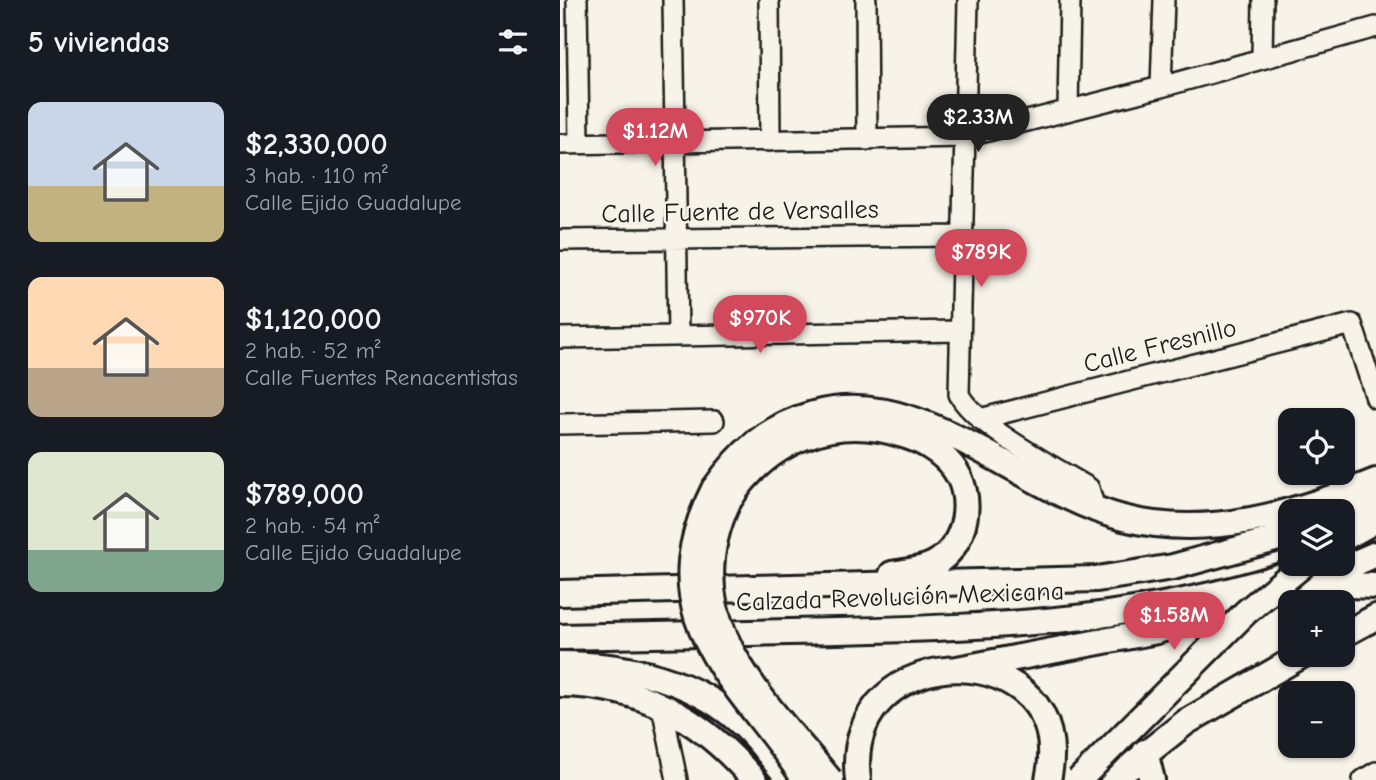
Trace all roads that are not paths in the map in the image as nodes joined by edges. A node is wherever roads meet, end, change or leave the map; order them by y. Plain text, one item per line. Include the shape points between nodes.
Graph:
1 (577, 0) edge
2 (673, 0) edge
3 (769, 0) edge
4 (866, 0) edge
5 (968, 0) edge
6 (1070, 0) edge
7 (1164, 0) edge
8 (1263, 0) edge
9 (1376, 27) edge
10 (1262, 57) junction
11 (1161, 87) junction
12 (1068, 110) junction
13 (964, 137) junction
14 (867, 140) junction
15 (771, 141) junction
16 (569, 143) edge
17 (675, 143) junction
18 (963, 236) junction
19 (677, 239) junction
20 (560, 240) edge
21 (960, 331) junction
22 (678, 336) junction
23 (560, 338) edge
24 (1376, 398) edge
25 (980, 419) junction
26 (714, 421) dead end
27 (560, 424) edge
28 (1376, 481) edge
29 (721, 496) junction
30 (1376, 502) edge
31 (1095, 509) junction
32 (1355, 510) edge
33 (1376, 520) edge
34 (1355, 532) edge
35 (1278, 538) edge
36 (1376, 543) edge
37 (1355, 550) edge
38 (1376, 554) edge
39 (1355, 559) edge
40 (1289, 576) edge
41 (1296, 576) edge
42 (1302, 576) edge
43 (1335, 576) edge
44 (560, 580) edge
45 (1376, 586) edge
46 (809, 589) junction
47 (560, 593) edge
48 (591, 593) junction
49 (1376, 617) edge
50 (1355, 628) edge
51 (560, 637) edge
52 (560, 664) edge
53 (1281, 667) edge
54 (957, 669) junction
55 (560, 684) edge
56 (662, 706) junction
57 (1145, 752) junction
58 (1376, 772) edge
59 (677, 780) edge
60 (754, 780) edge
61 (792, 780) edge
62 (805, 780) edge
63 (830, 780) edge
64 (858, 780) edge
65 (1048, 780) edge
66 (1079, 780) edge
67 (1113, 780) edge
68 (1152, 780) edge
69 (1363, 780) edge

1 - 16 street
2 - 17 street
3 - 15 street
4 - 14 street
5 - 13 street
6 - 12 street
7 - 11 street
8 - 10 street
9 - 10 street
10 - 11 street
11 - 12 street
12 - 13 street
13 - 14 street
13 - 18 street
14 - 15 street
15 - 17 street
16 - 17 street
17 - 19 street
18 - 19 street, Calle Fuente de Versalles
18 - 21 street
19 - 20 street, Calle Fuente de Versalles
19 - 22 street
21 - 22 street
21 - 25 street via 957,386 963,403
22 - 23 street
24 - 25 street, Calle Fresnillo via 1352,324
25 - 31 street via 1089,488
26 - 27 street
28 - 31 main road via 1278,514 1231,524 1199,526 1125,519
29 - 31 main road via 741,454 776,428 821,412 872,408 932,426 1067,499
29 - 46 main road via 767,456 800,437 833,428 887,430 936,450 953,467 964,488 965,515 961,534 947,554 921,569
29 - 62 main road, bridge via 699,521 690,575 695,616 727,678
29 - 63 main road, bridge via 709,579 723,637 742,669
30 - 32 main road
33 - 34 main road
35 - 46 main road, Calzada Revolución Mexicana via 1173,566 1097,579
36 - 37 main road
38 - 39 main road
40 - 51 main road, Calzada Revolución Mexicana via 1212,597 1084,620 933,629
41 - 54 main road via 1157,631
42 - 66 main road, bridge via 1246,612
43 - 45 main road
44 - 48 main road
46 - 48 main road, Calzada Revolución Mexicana
47 - 48 main road, Calzada Revolución Mexicana
49 - 50 main road
52 - 61 main road via 634,670 703,696 745,727
53 - 57 main road via 1214,704
54 - 64 main road via 925,673 884,698 861,737
54 - 65 main road via 978,669 1009,679 1032,702 1048,737
55 - 56 main road via 595,685
56 - 59 street
56 - 60 main road via 716,739
57 - 67 main road
57 - 68 main road
58 - 69 street

